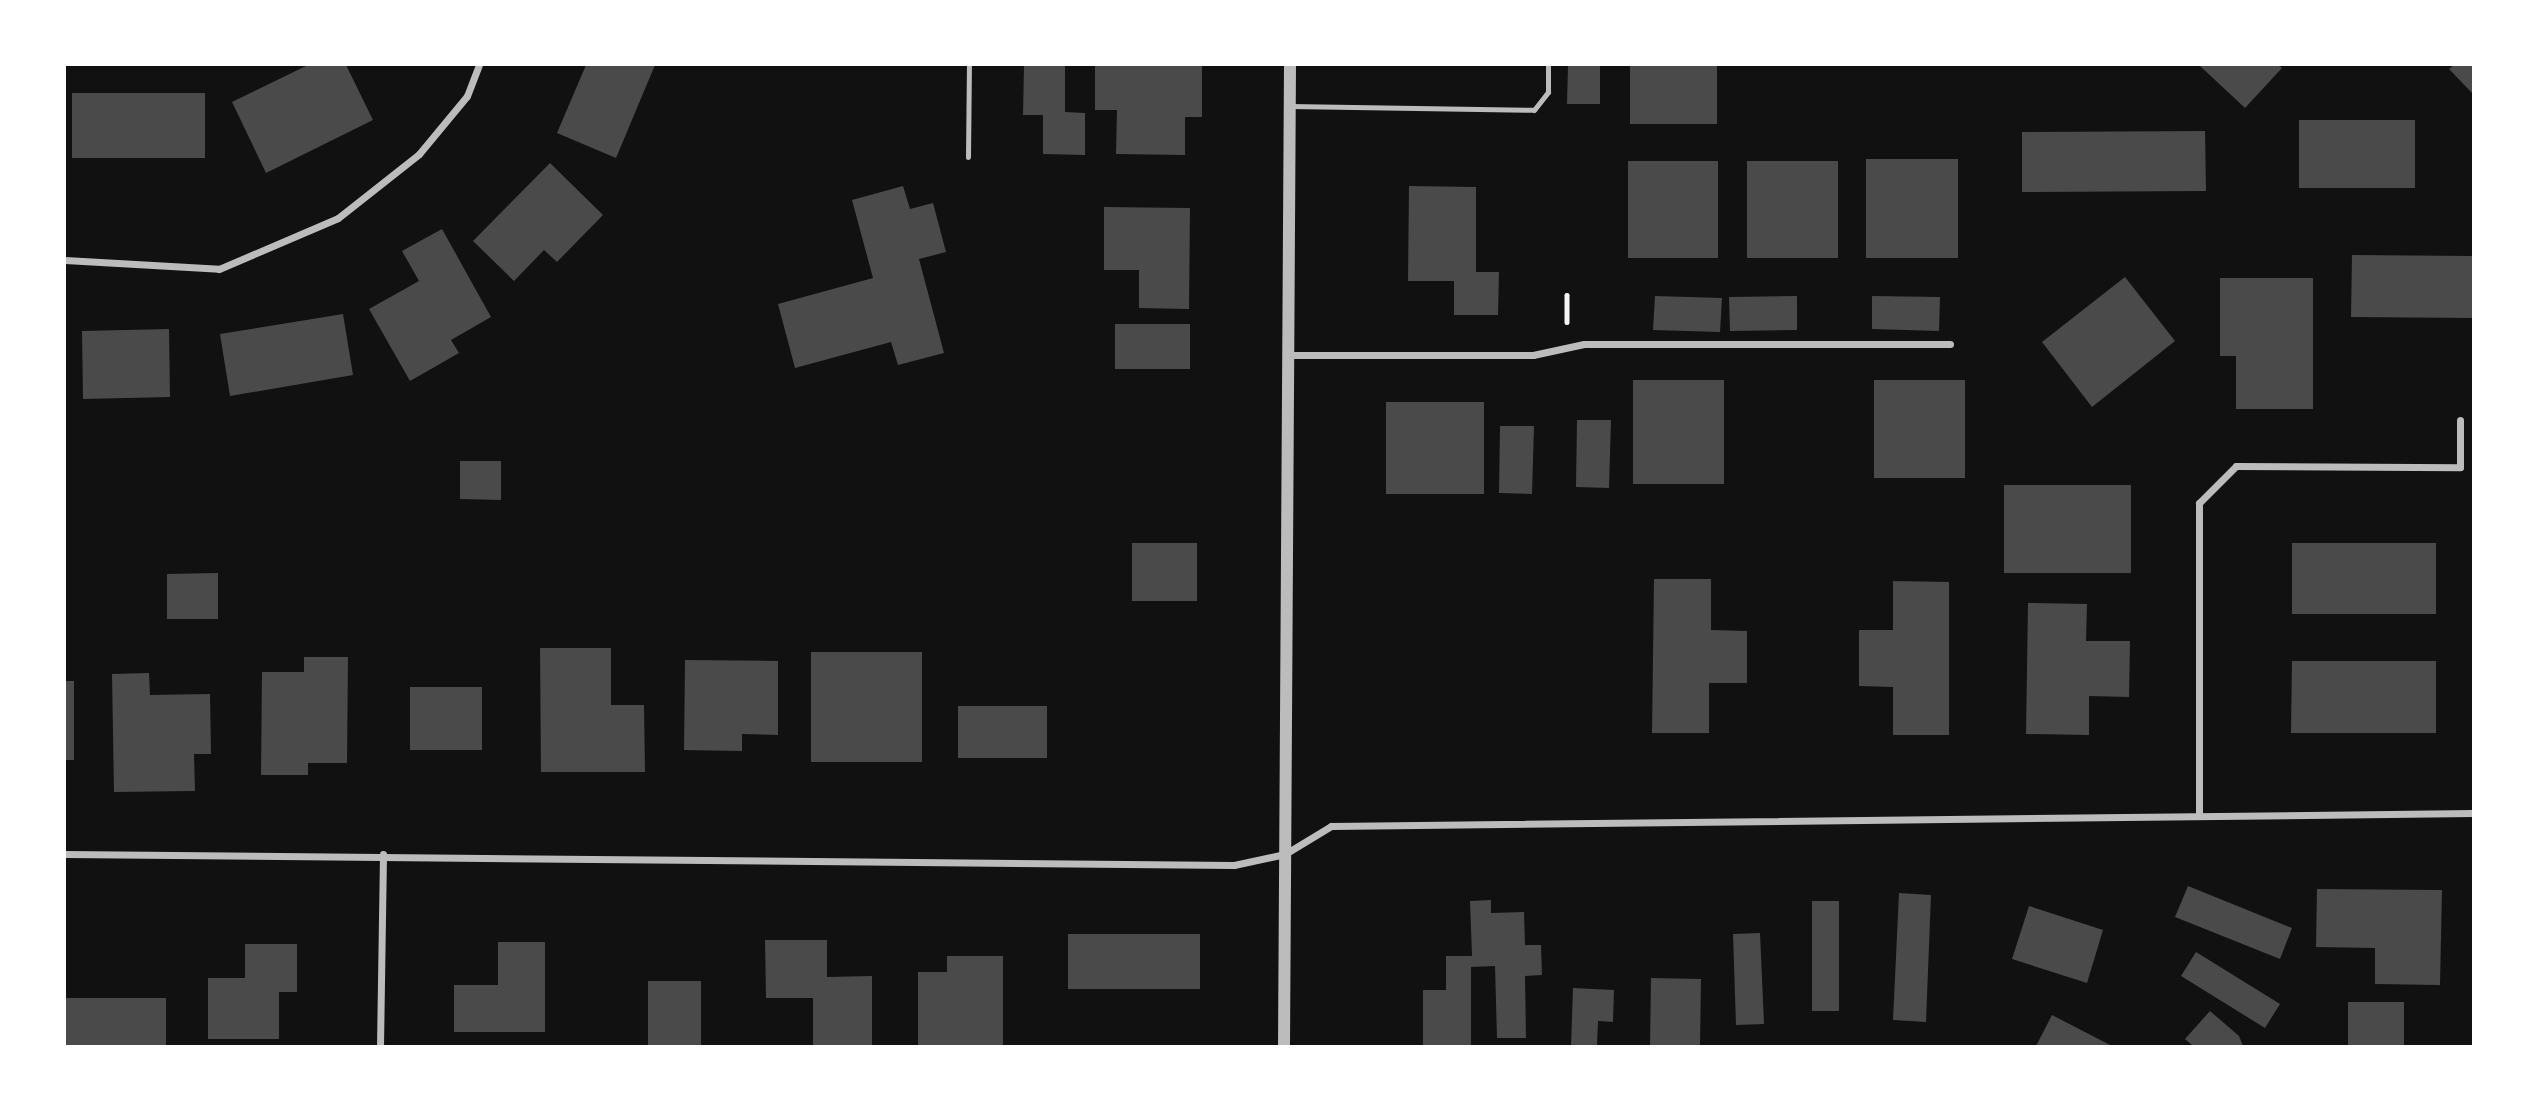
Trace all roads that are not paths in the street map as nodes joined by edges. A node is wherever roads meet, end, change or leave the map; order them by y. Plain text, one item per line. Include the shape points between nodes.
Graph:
1 (479, 65) edge
2 (969, 65) edge
3 (1290, 65) edge
4 (1548, 65) edge
5 (1290, 106) junction
6 (968, 157) dead end
7 (65, 260) edge
8 (1950, 344) dead end
9 (1288, 355) junction
10 (2460, 420) dead end
11 (2473, 813) edge
12 (2199, 815) junction
13 (65, 854) edge
14 (383, 854) junction
15 (1286, 854) junction
16 (380, 1046) edge
17 (1284, 1046) edge

1 - 7 street via 467,96 419,154 338,218 219,269
2 - 6 lane
3 - 5 street
4 - 5 lane via 1548,93 1534,110
5 - 9 street
8 - 9 street via 1584,344 1533,355
9 - 15 street
10 - 12 street via 2460,467 2236,466 2199,503
11 - 12 street
12 - 15 street via 1331,826
13 - 14 street
14 - 15 street via 1234,865
14 - 16 street
15 - 17 street

